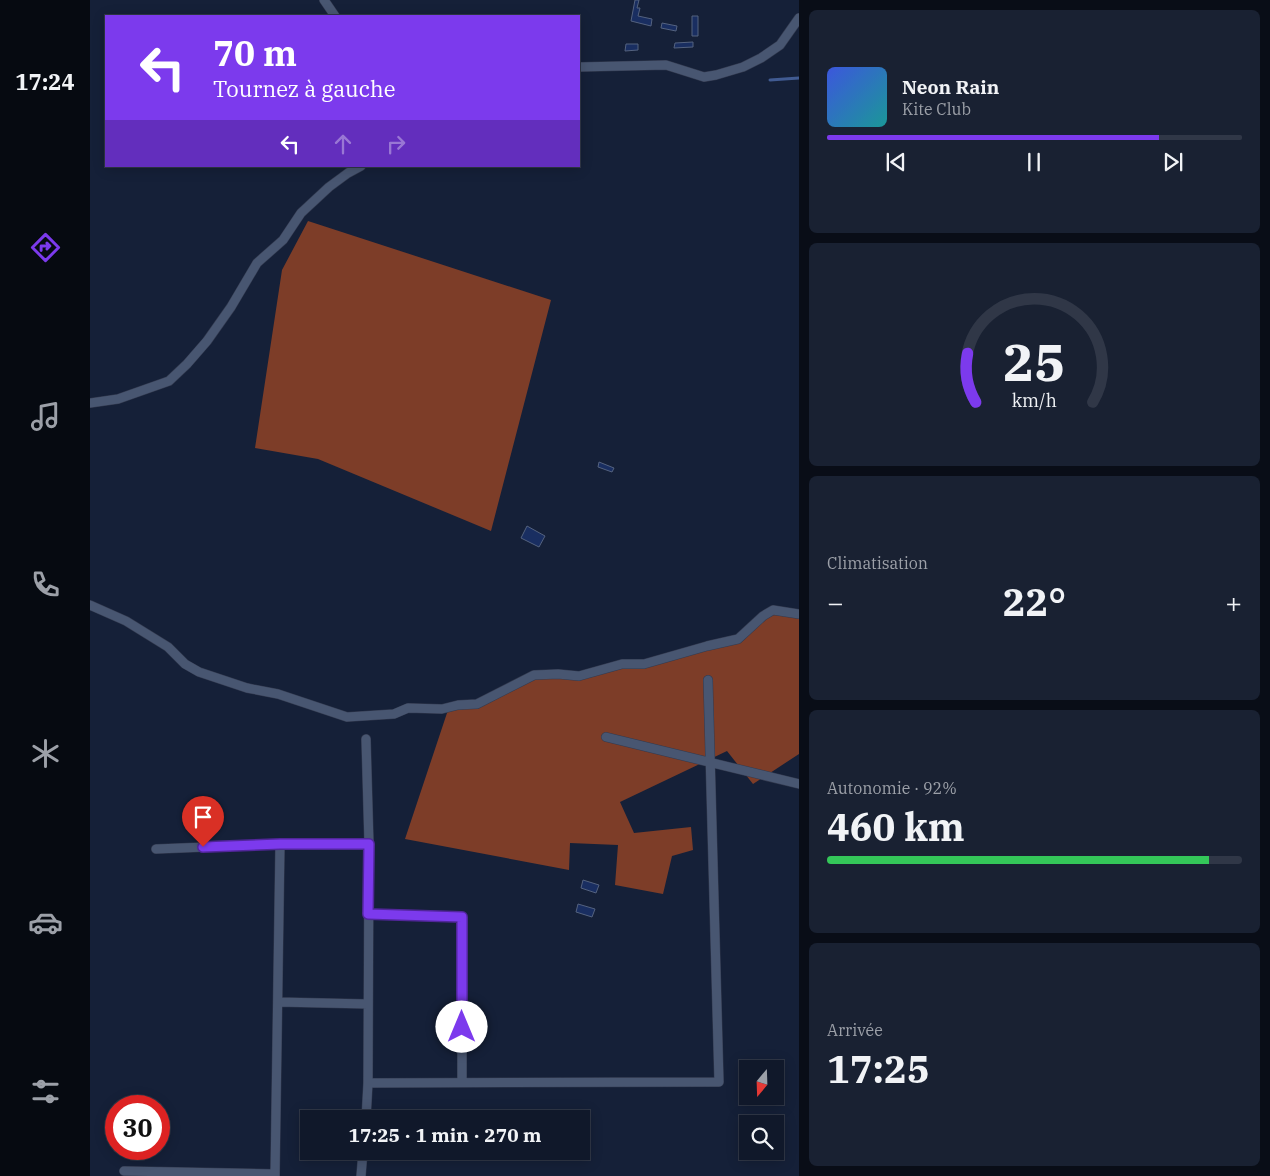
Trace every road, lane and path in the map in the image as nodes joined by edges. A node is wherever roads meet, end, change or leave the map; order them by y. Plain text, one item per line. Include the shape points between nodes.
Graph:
1 (324, 0) edge
2 (334, 15) edge
3 (799, 18) edge
4 (580, 67) edge
5 (359, 167) edge
6 (90, 403) edge
7 (90, 605) edge
8 (799, 614) edge
9 (708, 680) dead end
10 (606, 737) dead end
11 (366, 739) dead end
12 (710, 762) junction
13 (799, 784) edge
14 (280, 844) junction
15 (369, 844) junction
16 (156, 849) dead end
17 (368, 914) junction
18 (278, 1002) junction
19 (368, 1004) junction
20 (462, 1082) junction
21 (368, 1083) junction
22 (366, 1110) edge
23 (363, 1160) edge
24 (124, 1171) dead end
25 (275, 1175) edge
26 (362, 1176) edge

1 - 2 street
3 - 4 street via 780,45 743,67 716,75 704,77 666,65
5 - 6 street via 329,187 301,213 283,240 257,264 231,308 188,364 168,381 118,399
7 - 8 street via 126,621 168,646 185,664 200,672 347,717 394,714 408,708 442,709 477,704 534,675 579,676 622,664 644,664 738,639 773,610
9 - 12 street
10 - 12 street
11 - 15 street
12 - 13 street
12 - 20 street via 719,1082
14 - 15 street
14 - 16 street
14 - 18 street
15 - 17 street
17 - 19 street
17 - 20 street via 462,917
18 - 19 street
18 - 25 street
19 - 21 street
20 - 21 street
21 - 22 street
23 - 26 street
24 - 25 street

